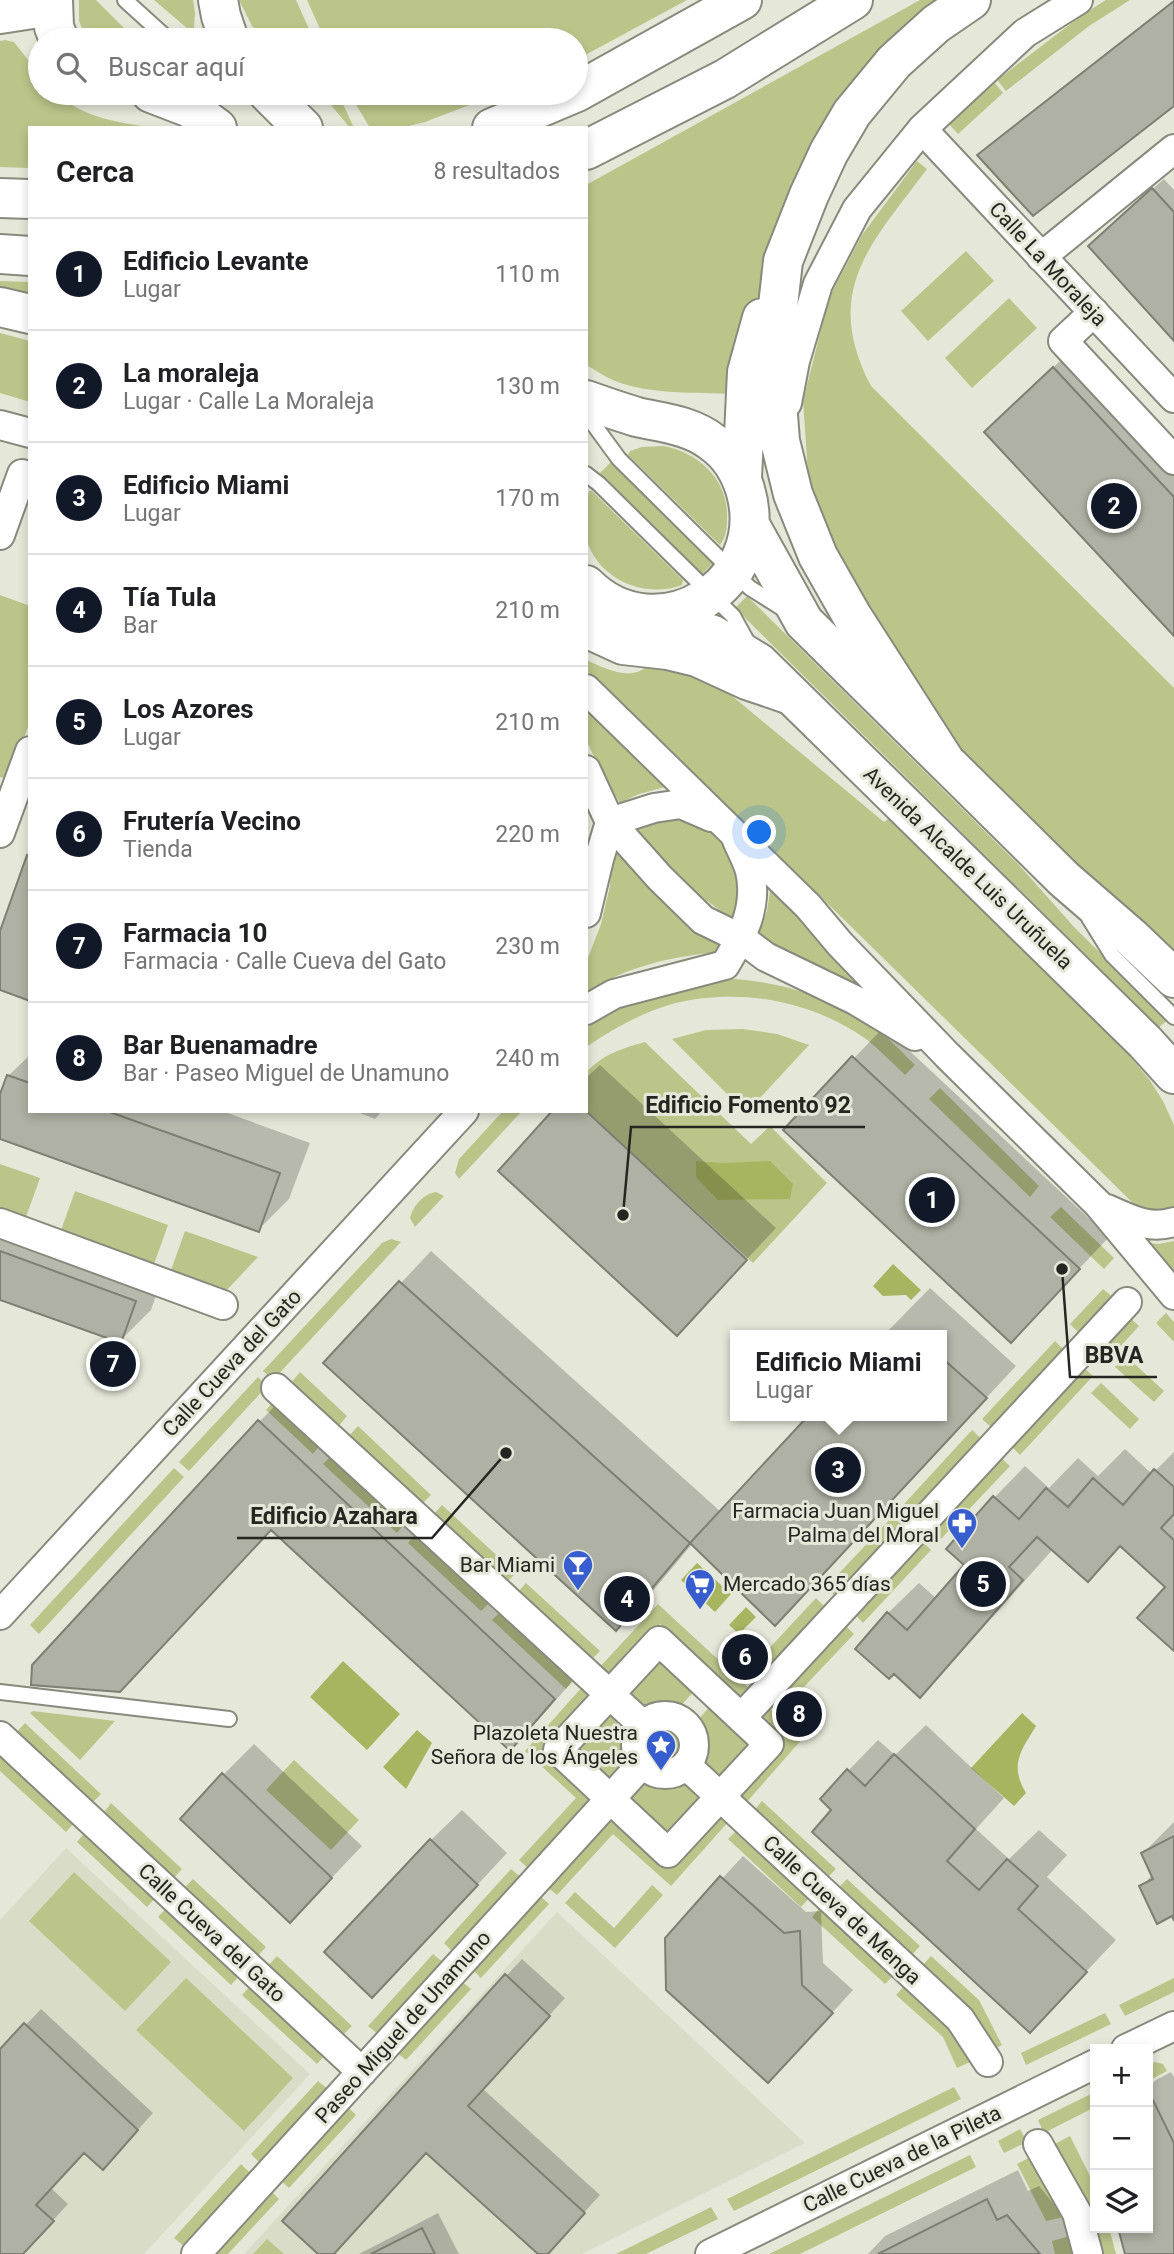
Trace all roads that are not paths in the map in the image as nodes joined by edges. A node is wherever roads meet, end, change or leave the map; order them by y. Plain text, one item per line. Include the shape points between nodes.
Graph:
1 (125, 0) edge
2 (218, 0) edge
3 (742, 0) edge
4 (853, 0) edge
5 (971, 0) edge
6 (1077, 0) edge
7 (0, 14) edge
8 (54, 15) edge
9 (156, 28) edge
10 (225, 28) edge
11 (588, 86) edge
12 (183, 105) edge
13 (280, 105) edge
14 (547, 105) edge
15 (215, 120) edge
16 (301, 126) edge
17 (497, 126) edge
18 (922, 130) junction
19 (588, 149) edge
20 (1172, 155) edge
21 (0, 198) edge
22 (28, 199) edge
23 (0, 254) edge
24 (28, 256) edge
25 (1041, 257) junction
26 (783, 261) junction
27 (0, 307) edge
28 (1094, 312) junction
29 (28, 314) edge
30 (1174, 398) edge
31 (588, 401) edge
32 (588, 417) edge
33 (0, 425) edge
34 (28, 432) edge
35 (780, 441) junction
36 (1174, 460) edge
37 (22, 474) dead end
38 (588, 476) edge
39 (742, 478) junction
40 (750, 525) junction
41 (0, 535) edge
42 (722, 583) junction
43 (588, 587) edge
44 (653, 614) junction
45 (804, 622) junction
46 (588, 629) edge
47 (759, 663) junction
48 (588, 691) edge
49 (791, 695) junction
50 (28, 756) edge
51 (945, 761) junction
52 (588, 773) edge
53 (610, 822) junction
54 (729, 828) junction
55 (0, 833) edge
56 (1064, 879) junction
57 (588, 905) edge
58 (741, 939) junction
59 (1174, 978) edge
60 (588, 1009) edge
61 (1174, 1017) edge
62 (948, 1056) junction
63 (1174, 1074) edge
64 (462, 1113) edge
65 (1098, 1204) junction
66 (1174, 1222) edge
67 (0, 1223) edge
68 (1174, 1295) edge
69 (1127, 1302) dead end
70 (223, 1304) dead end
71 (276, 1388) dead end
72 (0, 1615) edge
73 (712, 1690) junction
74 (0, 1692) edge
75 (609, 1695) junction
76 (741, 1718) junction
77 (229, 1719) dead end
78 (682, 1721) junction
79 (643, 1725) junction
80 (0, 1736) edge
81 (642, 1764) junction
82 (686, 1765) junction
83 (719, 1797) junction
84 (611, 1799) junction
85 (1174, 2026) edge
86 (1136, 2044) edge
87 (988, 2062) dead end
88 (1090, 2066) edge
89 (362, 2072) junction
90 (1038, 2144) dead end
91 (196, 2254) edge
92 (710, 2254) edge
93 (1088, 2254) edge

1 - 9 lane
2 - 10 main road
3 - 11 main road
4 - 19 main road via 725,79
5 - 26 main road via 894,62 852,113 824,162
6 - 18 street via 1025,33
7 - 8 main road
12 - 15 main road
13 - 16 main road
14 - 17 main road
18 - 25 street, Calle La Moraleja
18 - 35 street via 857,209 818,284 795,361
20 - 25 street
21 - 22 main road
23 - 24 main road
25 - 28 street, Calle La Moraleja
26 - 35 main road via 773,351
26 - 39 main road via 747,372
27 - 29 main road
28 - 30 street, Calle La Moraleja
28 - 36 street via 1063,341
31 - 39 main road via 691,429 712,441
32 - 42 lane, Avenida Alcalde Luis Uruñuela
33 - 34 street
35 - 51 main road via 793,494 818,556
37 - 41 street
38 - 42 lane, Avenida Alcalde Luis Uruñuela
39 - 40 main road
40 - 42 main road via 742,556
40 - 45 main road, Avenida Alcalde Luis Uruñuela
42 - 44 main road via 691,607
42 - 45 lane, Avenida Alcalde Luis Uruñuela via 750,588
42 - 47 lane, Avenida Alcalde Luis Uruñuela via 733,616
43 - 44 main road, Avenida Alcalde Luis Uruñuela via 629,611
44 - 47 main road, Avenida Alcalde Luis Uruñuela via 713,635
45 - 51 main road, Avenida Alcalde Luis Uruñuela
46 - 49 main road via 623,645 697,657
47 - 49 main road, Avenida Alcalde Luis Uruñuela
48 - 54 street
49 - 63 main road, Avenida Alcalde Luis Uruñuela
50 - 55 street
51 - 56 main road, Avenida Alcalde Luis Uruñuela
52 - 53 street
53 - 54 street via 681,804
53 - 57 street
53 - 58 street via 703,920
54 - 58 street via 750,871 752,907
54 - 62 street
56 - 59 main road, Avenida Alcalde Luis Uruñuela
56 - 61 lane via 1112,955
58 - 60 street via 724,965 614,994
58 - 62 street
62 - 65 street
64 - 72 street, Calle Cueva del Gato
65 - 66 street via 1139,1224
65 - 68 street
67 - 70 street
69 - 76 street
71 - 75 street
73 - 75 street via 659,1641
73 - 76 street
73 - 78 street
74 - 77 lane
75 - 79 street
75 - 84 street via 558,1750
76 - 83 street via 769,1744
78 - 79 street via 657,1716
78 - 82 street via 693,1737 692,1757
79 - 81 street via 635,1748
80 - 89 street, Calle Cueva del Gato
81 - 82 street via 669,1774
81 - 84 street
82 - 83 street, Calle Cueva de Menga
83 - 84 street via 668,1853
83 - 87 street, Calle Cueva de Menga via 960,2019
84 - 89 street, Paseo Miguel de Unamuno
85 - 86 street
88 - 92 street, Calle Cueva de la Pileta
89 - 91 street, Paseo Miguel de Unamuno
90 - 93 street via 1077,2213

